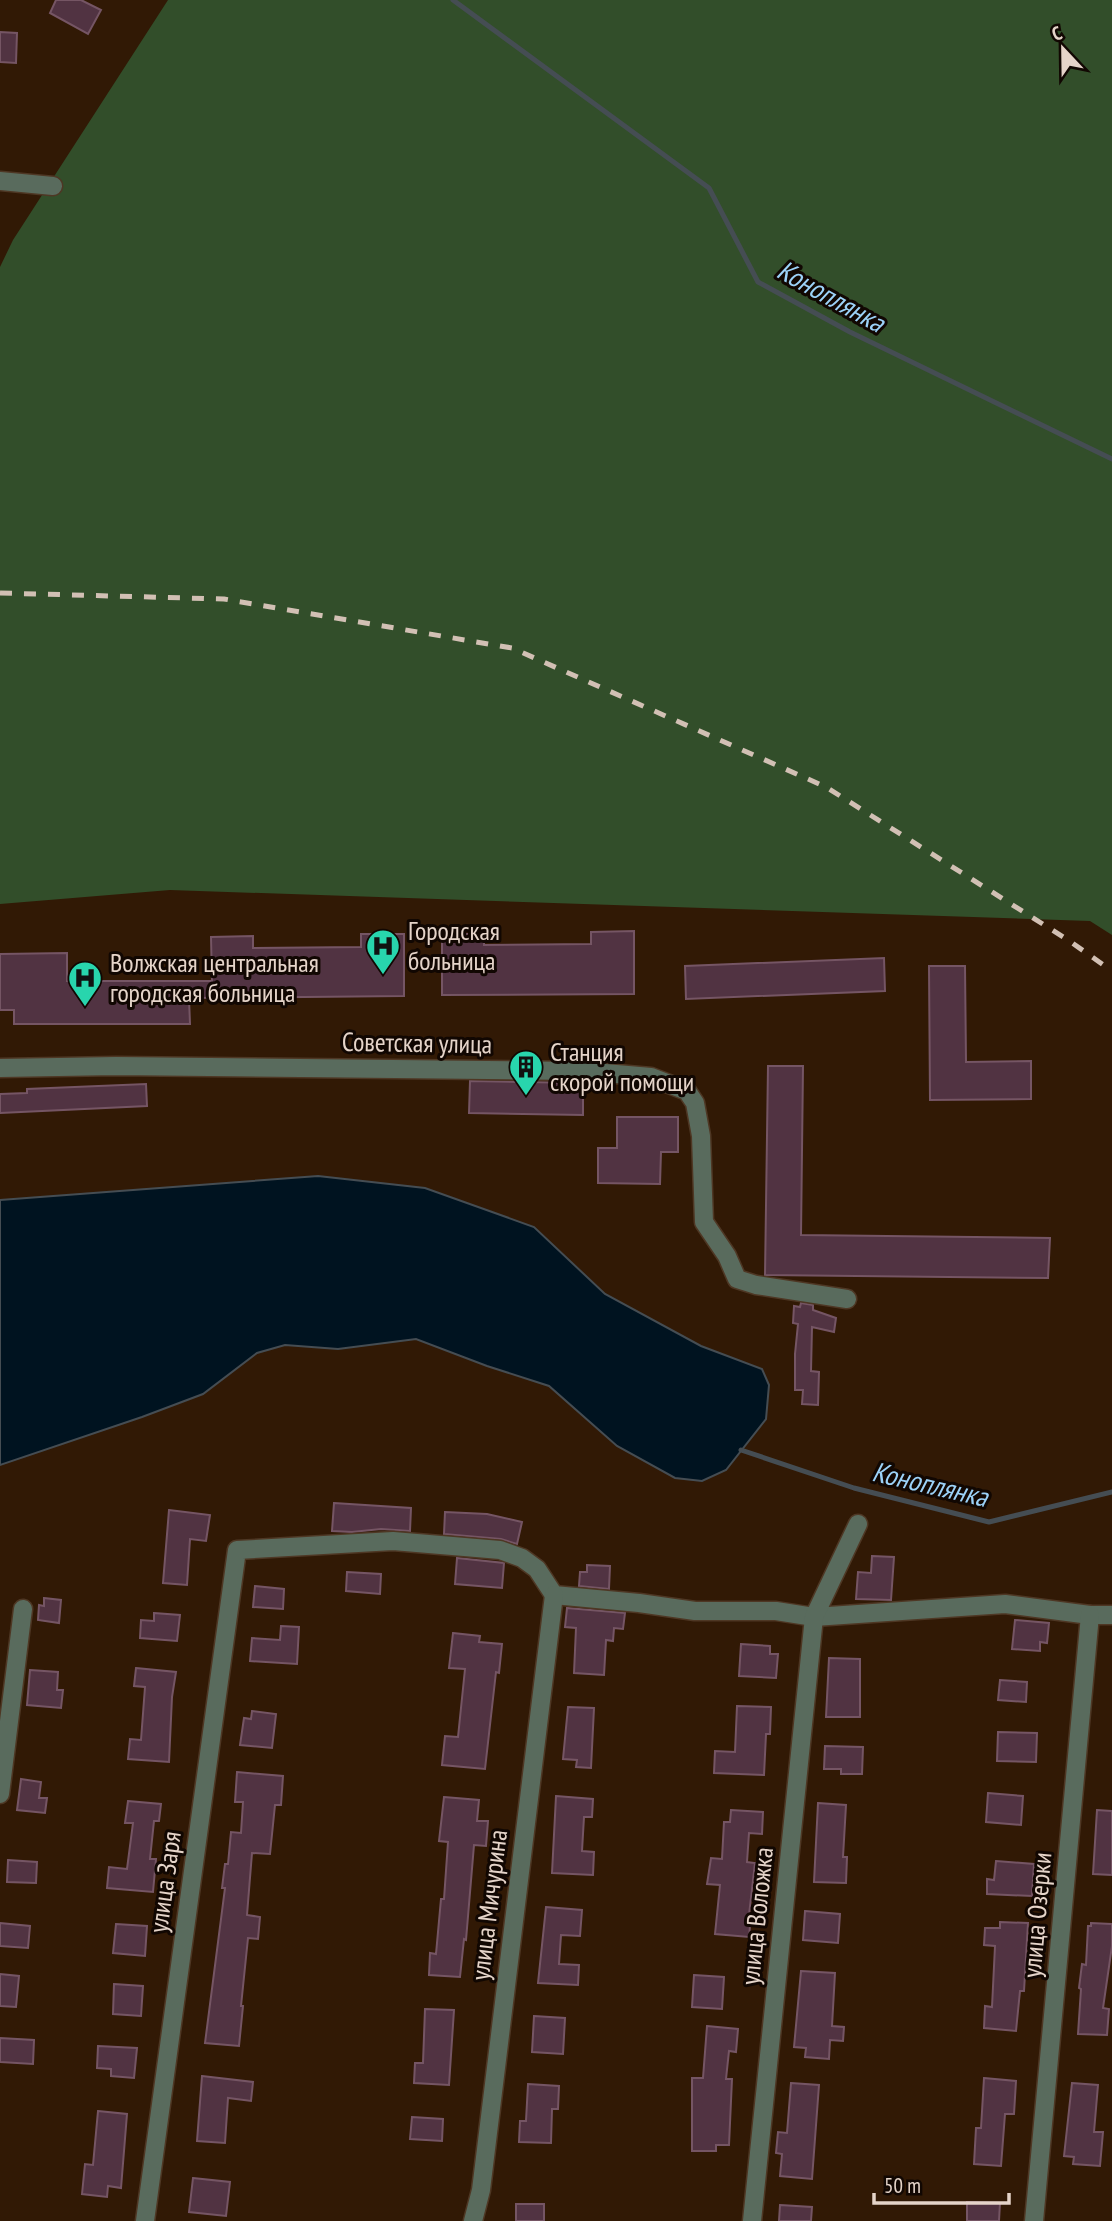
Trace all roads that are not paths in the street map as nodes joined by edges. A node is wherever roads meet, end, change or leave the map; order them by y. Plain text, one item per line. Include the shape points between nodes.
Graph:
1 (0, 181) edge
2 (53, 186) dead end
3 (0, 1068) edge
4 (848, 1299) dead end
5 (859, 1524) dead end
6 (554, 1595) junction
7 (23, 1609) dead end
8 (1090, 1615) junction
9 (1112, 1615) edge
10 (814, 1617) junction
11 (0, 1794) edge
12 (145, 2221) edge
13 (474, 2221) edge
14 (752, 2221) edge
15 (1034, 2221) edge

1 - 2 street
3 - 4 street, Советская улица via 582,1071 651,1077 687,1091 695,1103 704,1222 737,1279
5 - 10 street
6 - 10 street via 695,1611 776,1611
6 - 12 street, улица Заря via 537,1569 500,1550 393,1541 237,1549
6 - 13 street, улица Мичурина
7 - 11 street
8 - 9 street
8 - 10 street via 1005,1604
8 - 15 street, улица Озерки
10 - 14 street, улица Воложка

